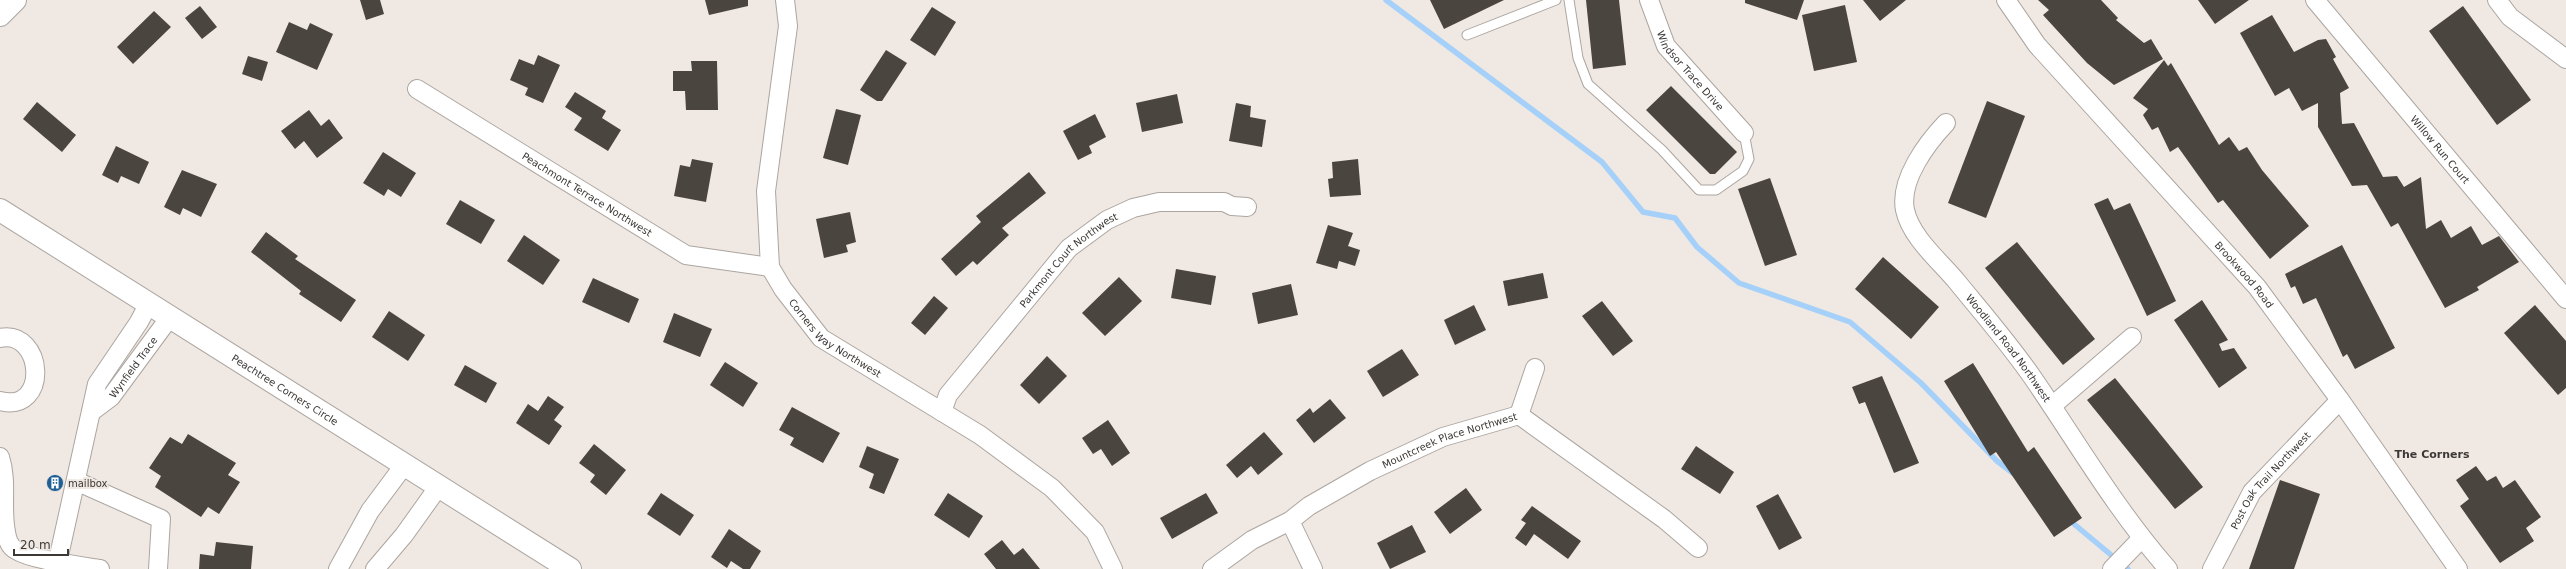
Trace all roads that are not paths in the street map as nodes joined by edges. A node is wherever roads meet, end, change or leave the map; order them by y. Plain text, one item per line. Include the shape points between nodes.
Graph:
1 (15, 0) edge
2 (785, 0) edge
3 (1556, 0) edge
4 (1569, 0) edge
5 (1649, 0) edge
6 (2006, 0) edge
7 (2315, 0) edge
8 (2497, 0) edge
9 (0, 14) edge
10 (1467, 35) dead end
11 (2566, 59) edge
12 (417, 89) dead end
13 (1946, 122) dead end
14 (1744, 133) joint
15 (1247, 207) dead end
16 (0, 210) edge
17 (770, 267) junction
18 (2566, 299) edge
19 (149, 303) junction
20 (170, 316) junction
21 (2132, 337) dead end
22 (0, 338) edge
23 (1535, 368) dead end
24 (2340, 400) junction
25 (0, 401) edge
26 (2052, 406) junction
27 (90, 412) junction
28 (942, 412) junction
29 (1519, 415) junction
30 (0, 456) edge
31 (405, 464) junction
32 (76, 481) junction
33 (439, 486) junction
34 (1290, 521) junction
35 (2141, 539) junction
36 (1698, 548) dead end
37 (58, 566) edge
38 (100, 569) edge
39 (158, 569) edge
40 (338, 569) edge
41 (375, 569) edge
42 (570, 569) edge
43 (1112, 569) edge
44 (1212, 569) edge
45 (1313, 569) edge
46 (2112, 569) edge
47 (2168, 569) edge
48 (2212, 569) edge
49 (2458, 569) edge

1 - 9 street
2 - 17 street, Corners Way Northwest via 788,26 766,191
3 - 10 lane
4 - 14 lane via 1578,58 1588,84 1662,150 1699,190 1716,190 1743,171 1749,159
5 - 14 street, Windsor Trace Drive via 1666,46
6 - 24 street, Brookwood Road via 2037,45 2257,287
7 - 18 street, Willow Run Court
8 - 11 street via 2510,17
12 - 17 street, Peachmont Terrace Northwest via 686,255
13 - 26 street, Woodland Road Northwest via 1930,140 1907,184 1905,210 1916,234 1982,312
15 - 28 street, Parkmont Court Northwest via 1232,206 1224,202 1159,202 1133,208 1107,220 1069,248 948,395
16 - 19 street, Peachtree Corners Circle
17 - 28 street, Corners Way Northwest via 783,289 821,338
19 - 20 street, Peachtree Corners Circle
19 - 27 street, Wynfield Trace via 97,384
20 - 27 street, Wynfield Trace via 111,398
20 - 31 street, Peachtree Corners Circle
21 - 26 street
22 - 25 street via 19,341 28,349 32,353 36,373 33,389 24,399 7,403
23 - 29 street
24 - 48 street, Post Oak Trail Northwest via 2252,492
24 - 49 street, Brookwood Road
26 - 35 street, Woodland Road Northwest
27 - 32 street, Wynfield Trace
28 - 43 street, Corners Way Northwest via 980,435 1052,488 1095,532
29 - 34 street, Mountcreek Place Northwest via 1443,437 1356,479 1308,506
29 - 36 street, Mountcreek Place Northwest via 1642,502
30 - 37 street via 5,472 6,532 10,544 17,551
31 - 33 street, Peachtree Corners Circle
31 - 40 street via 370,511
32 - 37 street, Wynfield Trace
32 - 39 street via 161,519
33 - 41 street via 404,535
33 - 42 street, Peachtree Corners Circle
34 - 44 street, Mountcreek Place Northwest via 1252,540
34 - 45 street
35 - 46 street
35 - 47 street, Woodland Road Northwest
37 - 38 street

